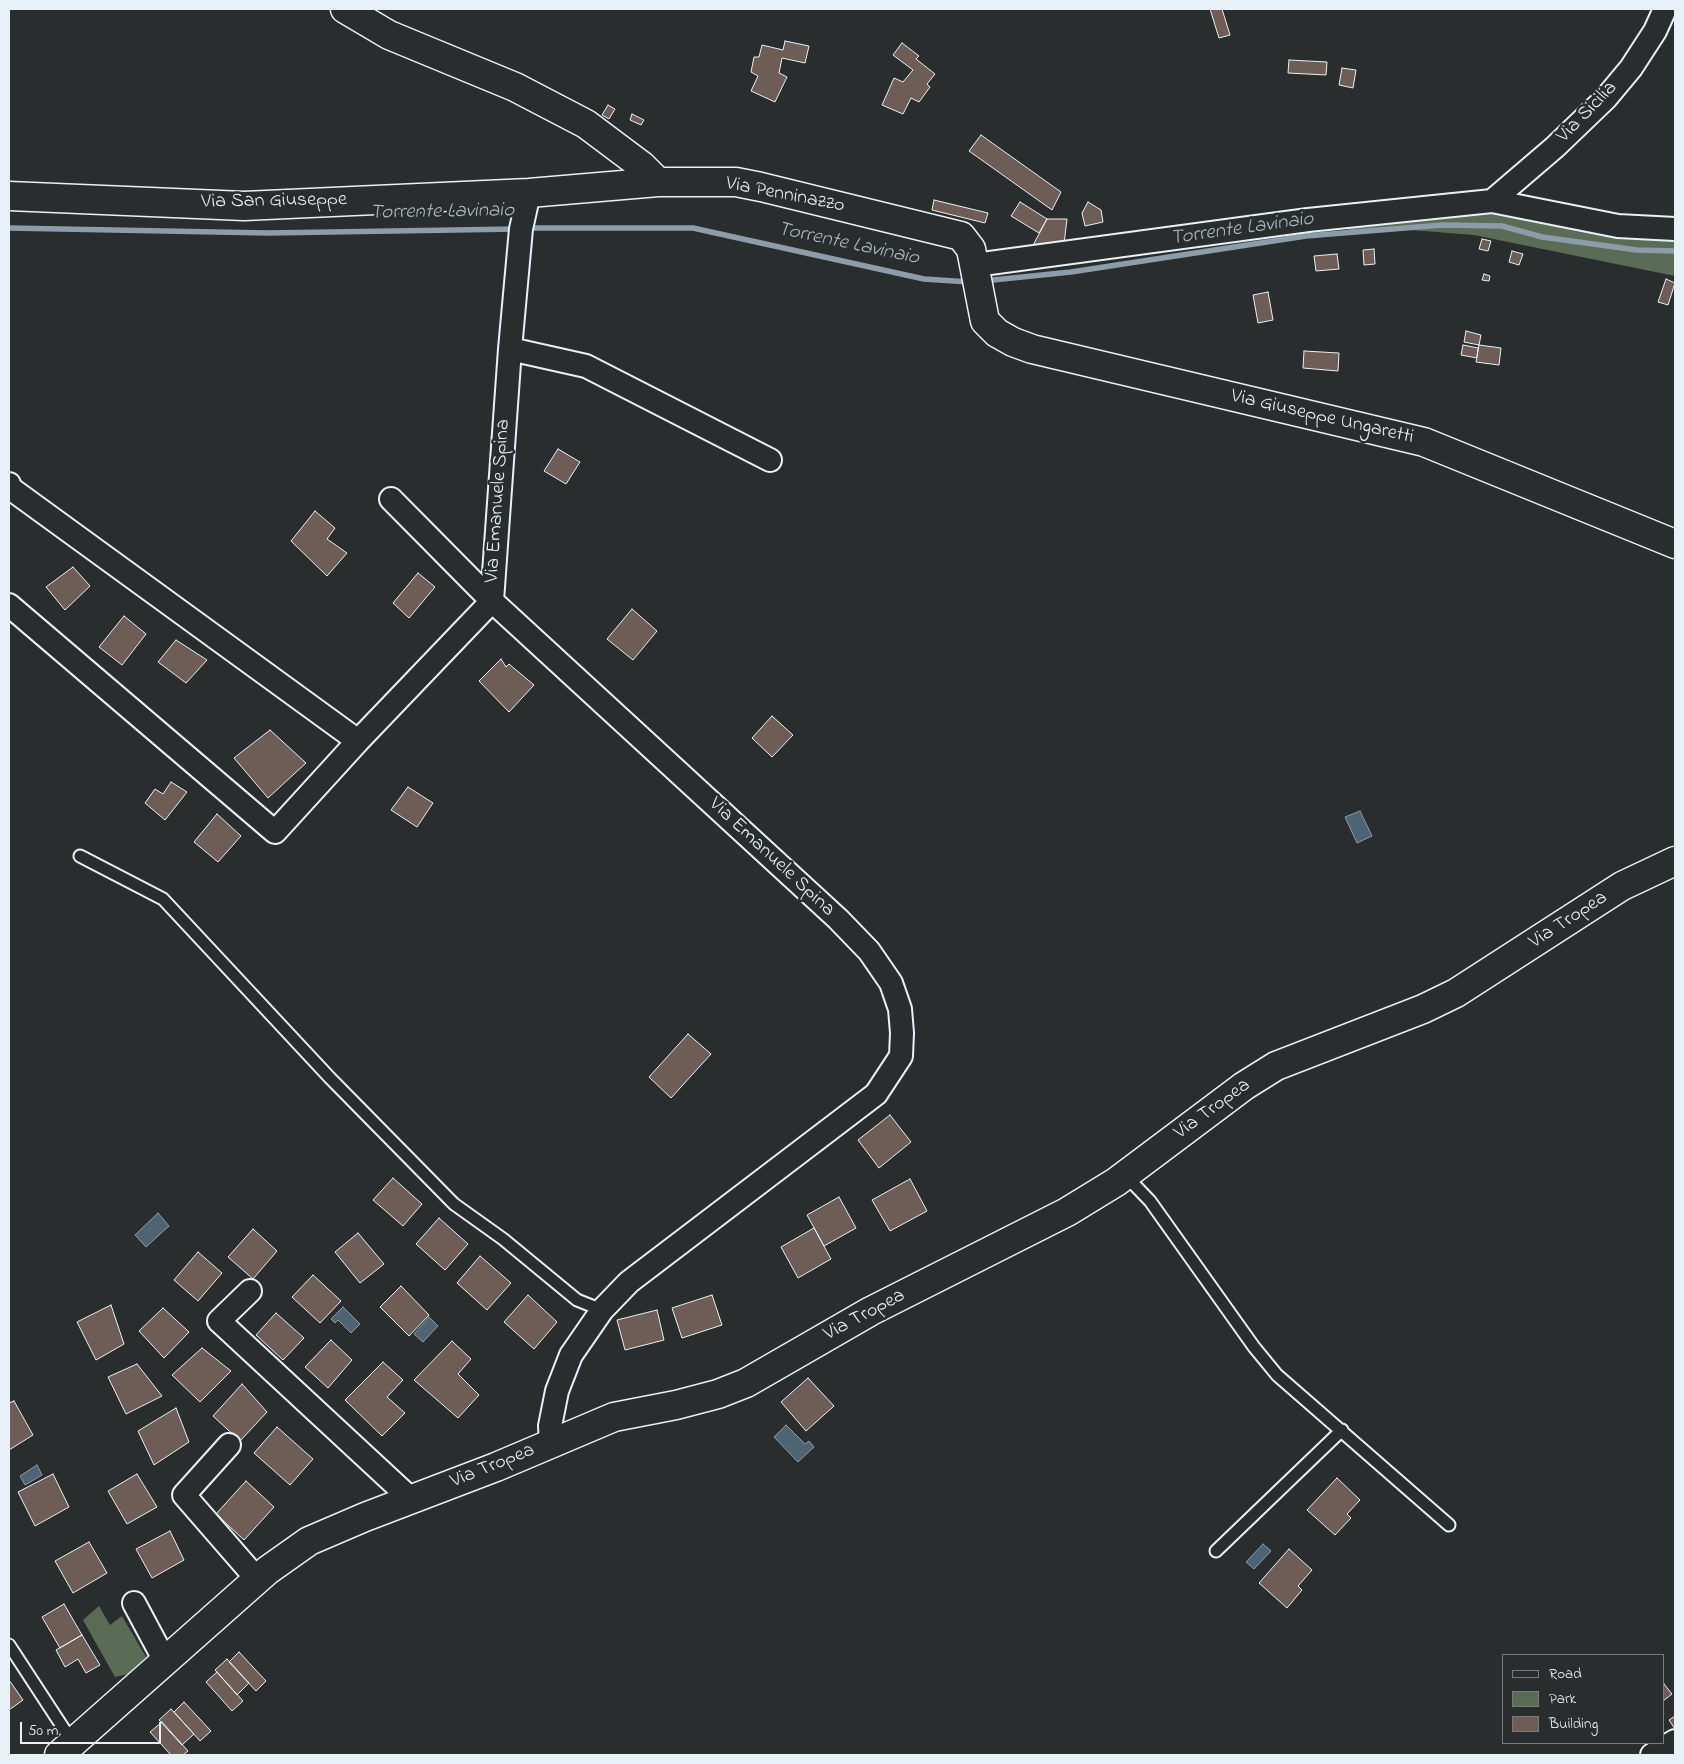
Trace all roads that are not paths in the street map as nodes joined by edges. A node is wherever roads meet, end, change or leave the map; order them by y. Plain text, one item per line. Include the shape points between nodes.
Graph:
1 (345, 9) edge
2 (1665, 9) edge
3 (658, 182) junction
4 (529, 193) junction
5 (9, 196) edge
6 (1492, 201) junction
7 (1675, 229) edge
8 (975, 268) junction
9 (979, 300) joint
10 (510, 349) junction
11 (770, 460) dead end
12 (9, 484) edge
13 (391, 499) dead end
14 (1675, 544) edge
15 (492, 601) junction
16 (9, 605) edge
17 (358, 742) junction
18 (80, 856) dead end
19 (1675, 861) edge
20 (1125, 1175) junction
21 (250, 1291) dead end
22 (602, 1310) junction
23 (1342, 1430) junction
24 (551, 1443) junction
25 (229, 1444) dead end
26 (411, 1499) junction
27 (1449, 1525) dead end
28 (1216, 1551) dead end
29 (257, 1579) junction
30 (134, 1603) dead end
31 (9, 1645) edge
32 (165, 1661) junction
33 (1675, 1741) edge
34 (66, 1749) edge
35 (1652, 1755) edge

1 - 3 street via 388,35 515,87 586,124
2 - 6 street, Via Sicilia via 1631,68 1606,98
3 - 4 street, Via San Giuseppe
3 - 8 street, Via Penninazzo via 736,182 934,228 961,236 971,249
4 - 5 street, Via San Giuseppe via 244,206
4 - 10 street, Via Emanuele Spina via 521,229
6 - 7 street via 1618,226
6 - 8 street via 1308,220
8 - 9 street, Via Penninazzo
9 - 14 street, Via Giuseppe Ungaretti via 985,321 997,333 1023,346 1424,442
10 - 11 street via 586,366
10 - 15 street, Via Emanuele Spina
12 - 17 street via 10,488
13 - 15 street
15 - 17 street
15 - 22 street, Via Emanuele Spina via 838,919 869,951 891,984 900,1009 901,1056 876,1094 629,1282
16 - 17 street via 275,832
18 - 22 lane via 163,900 454,1204 503,1239 577,1300
19 - 20 street, Via Tropea via 1622,886 1456,993 1276,1066 1244,1086
20 - 23 lane via 1150,1201 1277,1375
20 - 24 street, Via Tropea via 1067,1212 871,1311 746,1382 718,1394 676,1405 614,1416
21 - 26 street via 219,1321
22 - 24 street, Via Emanuele Spina via 571,1355 556,1391 550,1426
23 - 27 lane
23 - 28 lane
24 - 26 street, Via Tropea
25 - 29 street via 184,1494
26 - 29 street, Via Tropea via 309,1541
29 - 32 street, Via Tropea
30 - 32 street
31 - 34 lane
32 - 34 street, Via Tropea
33 - 35 street

